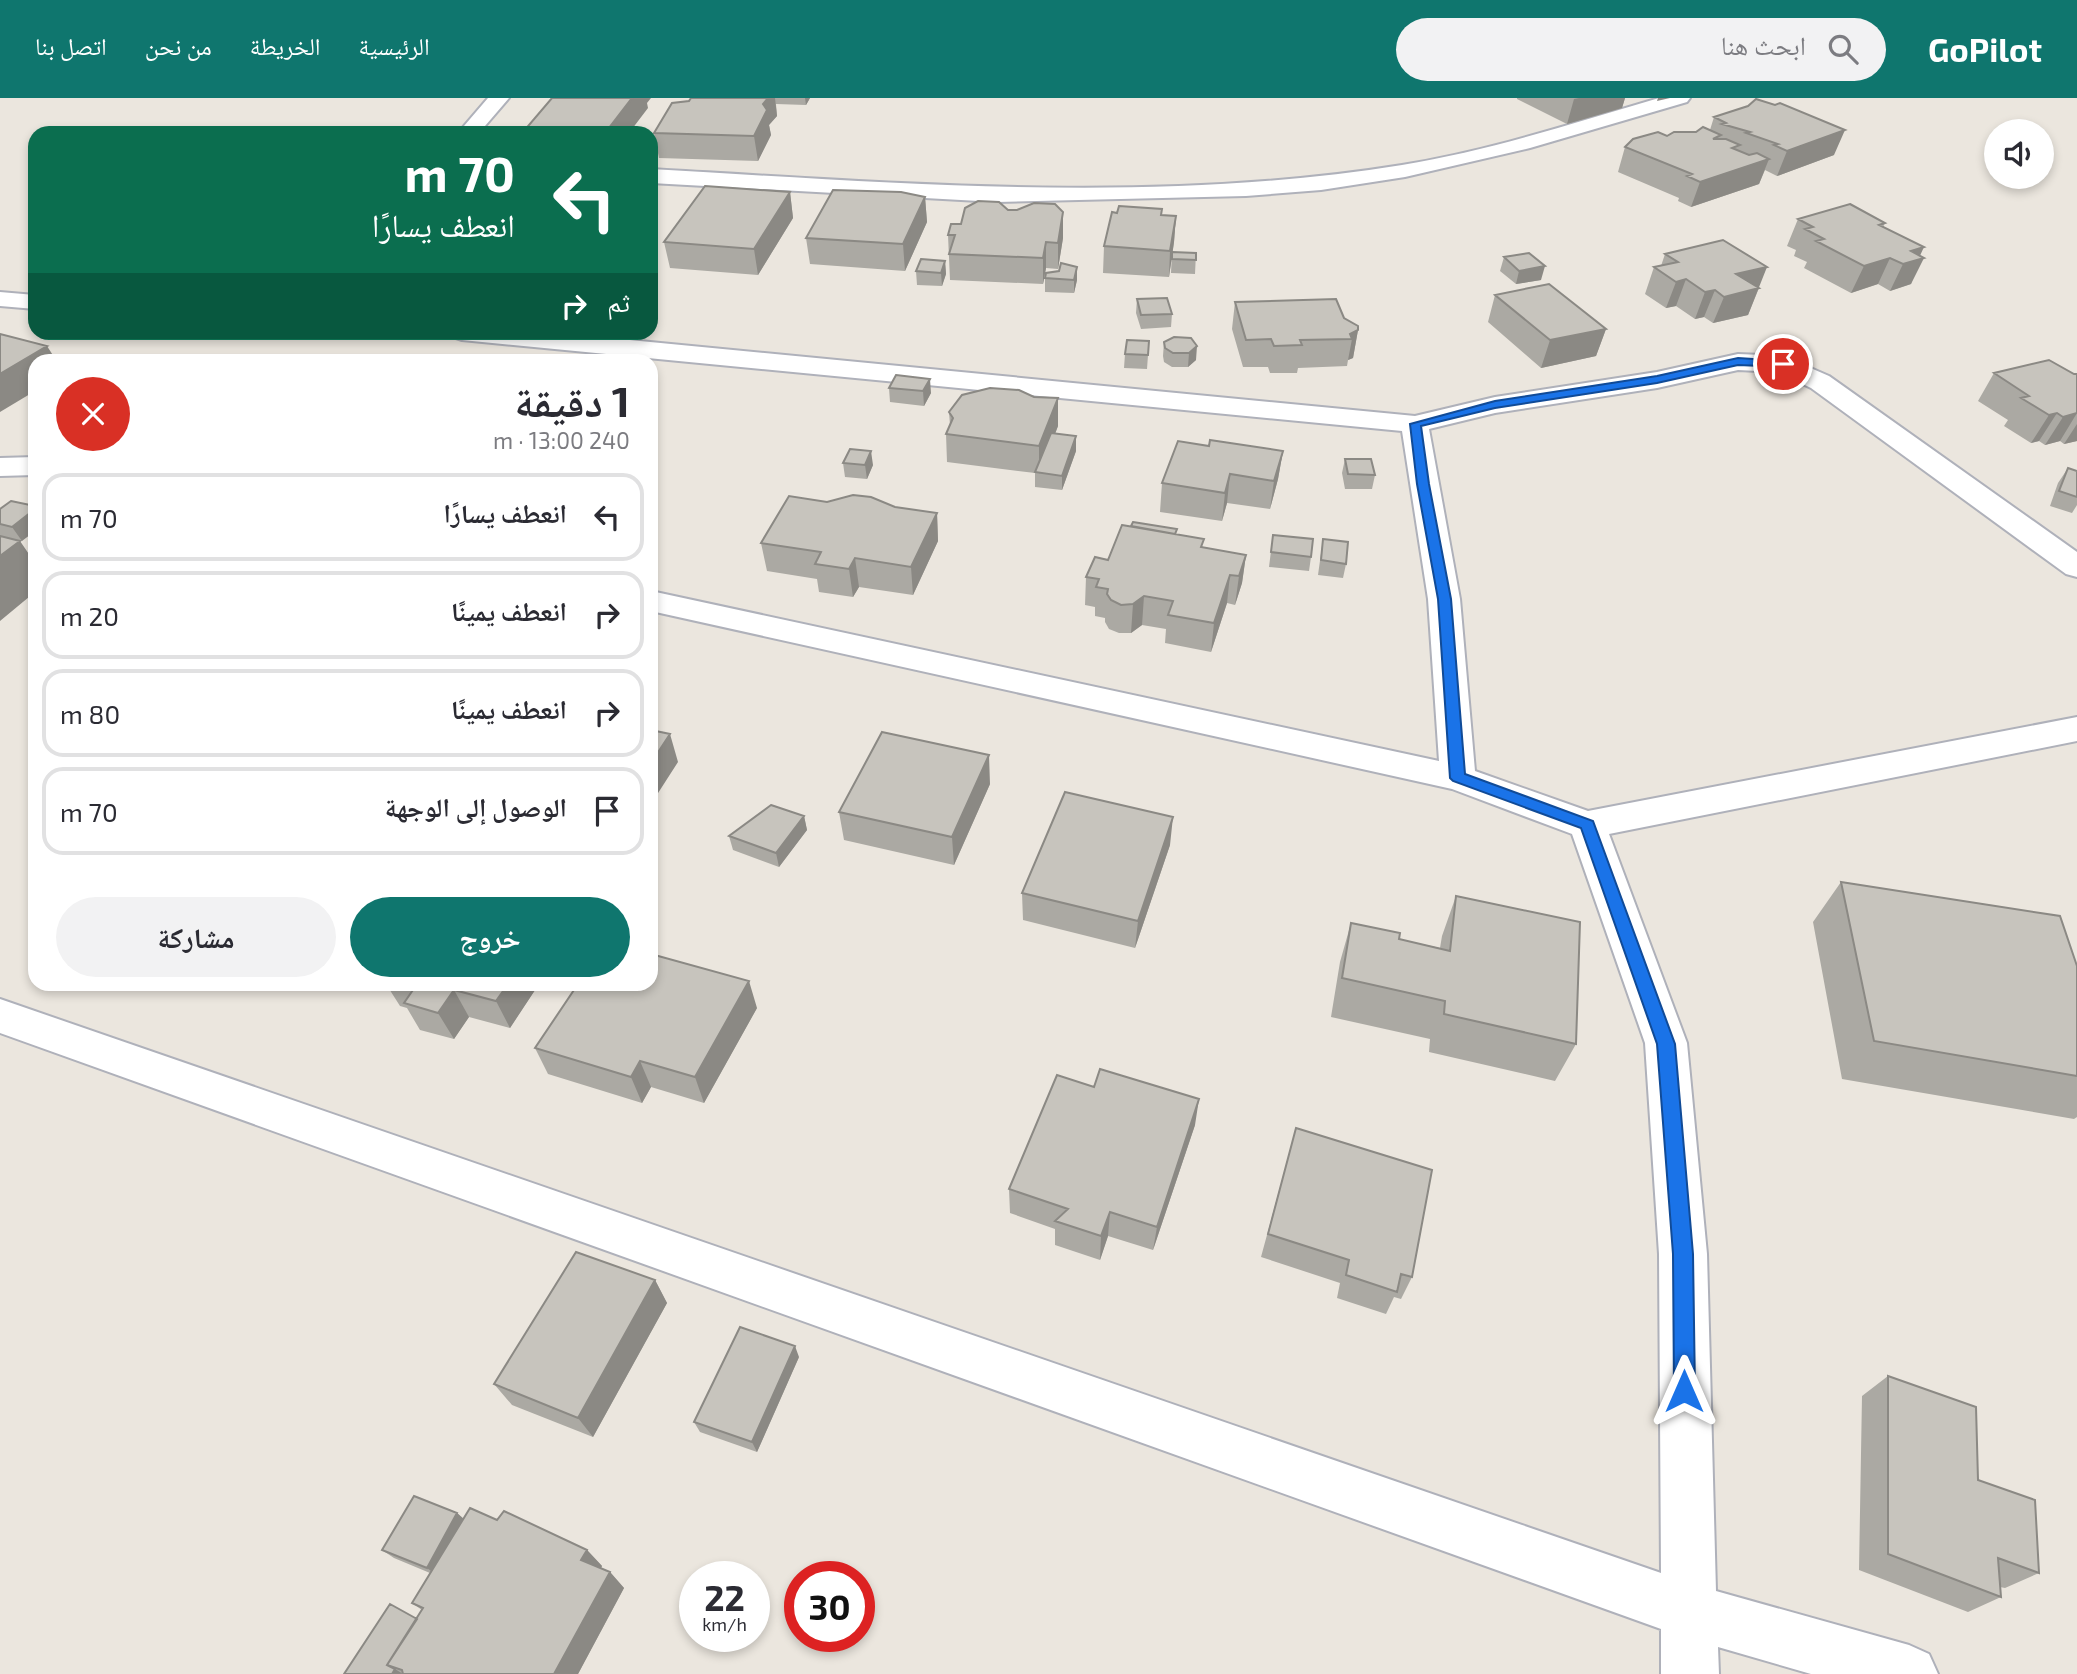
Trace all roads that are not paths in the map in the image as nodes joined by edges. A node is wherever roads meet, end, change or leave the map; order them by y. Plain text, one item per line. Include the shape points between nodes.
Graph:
1 (499, 98) edge
2 (1680, 98) edge
3 (474, 126) edge
4 (658, 176) edge
5 (0, 299) edge
6 (28, 301) edge
7 (545, 340) edge
8 (1415, 424) junction
9 (28, 466) edge
10 (0, 467) edge
11 (2077, 567) edge
12 (658, 603) edge
13 (2077, 729) edge
14 (1458, 778) junction
15 (1587, 825) junction
16 (0, 1016) edge
17 (1686, 1610) junction
18 (1690, 1674) edge
19 (1909, 1674) edge

1 - 3 street
2 - 4 street via 1522,144 1405,171 1246,189 997,195
5 - 6 street
7 - 8 street
8 - 11 street via 1495,405 1657,380 1738,362 1783,364 1821,382
8 - 14 street via 1444,599
9 - 10 street
12 - 14 street
13 - 15 street
14 - 15 street
15 - 17 street via 1666,1044 1683,1254
16 - 17 street
17 - 18 street
17 - 19 street

